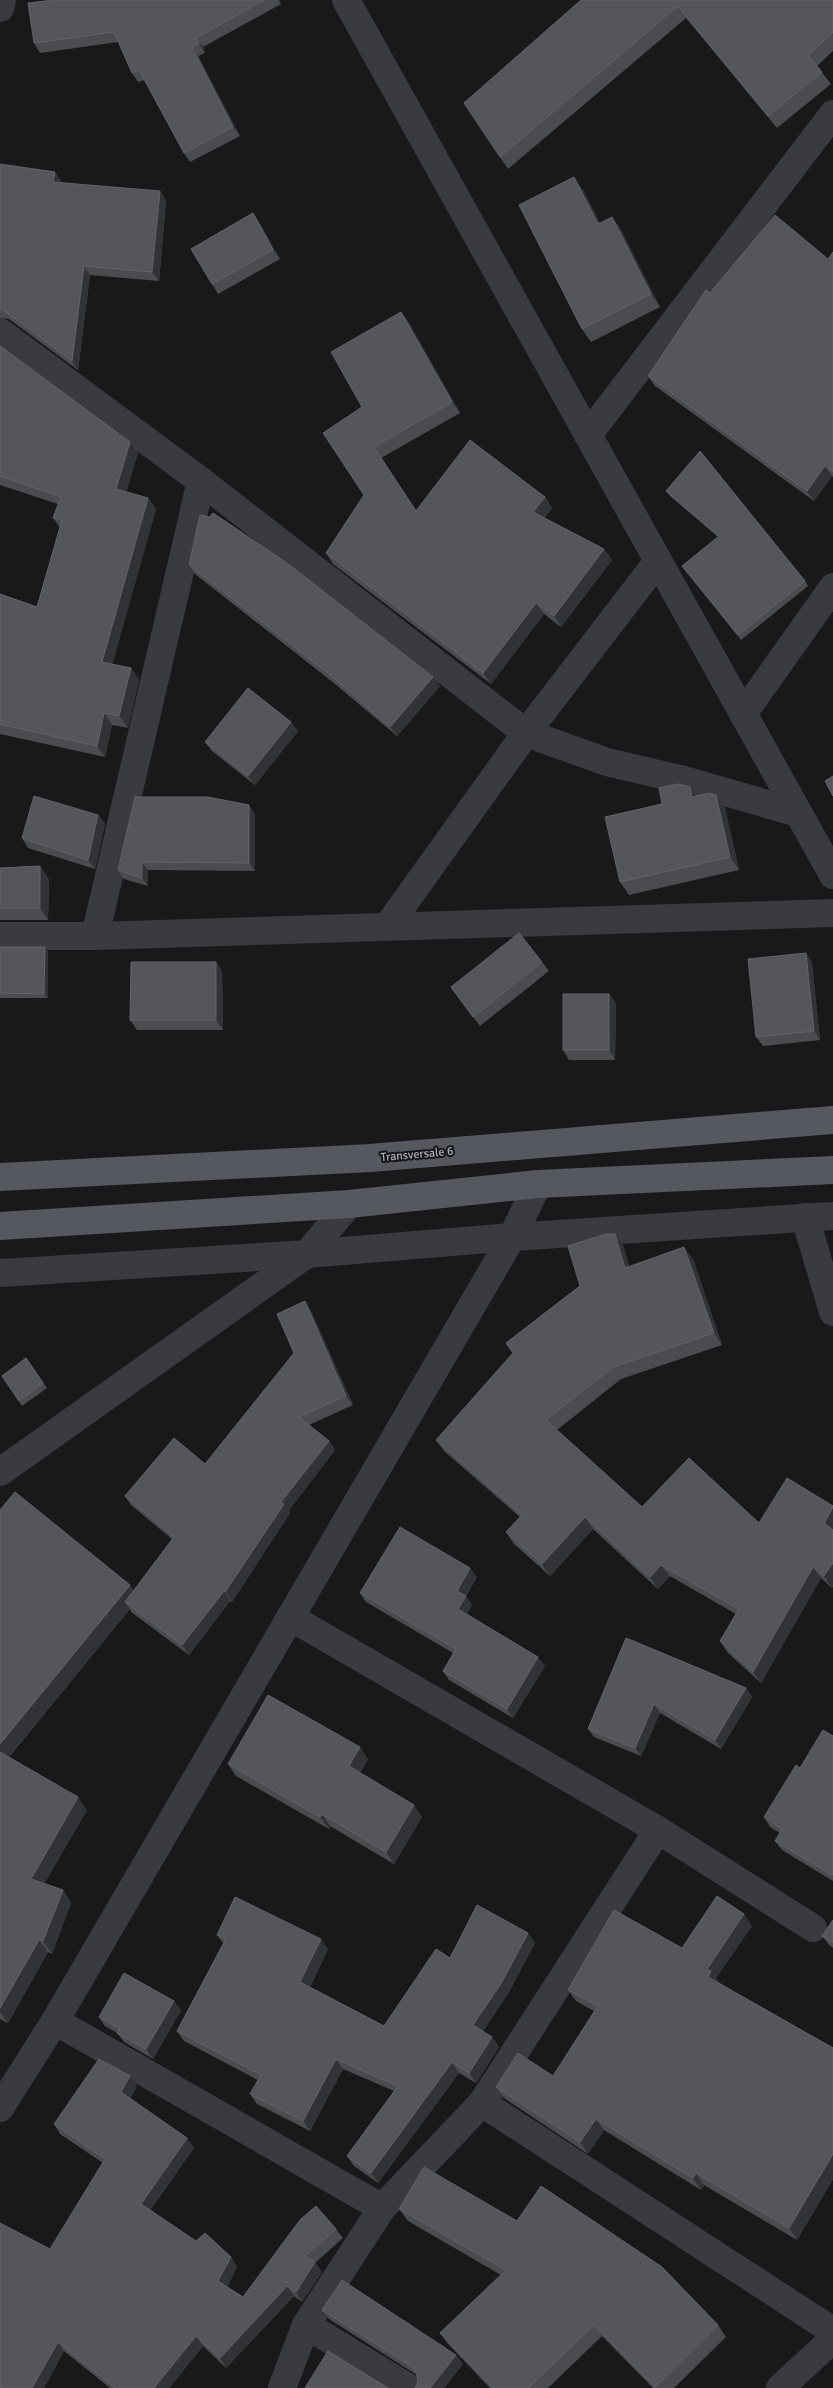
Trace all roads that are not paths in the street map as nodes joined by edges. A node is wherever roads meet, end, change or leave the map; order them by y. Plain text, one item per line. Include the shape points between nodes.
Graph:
1 (2, 0) edge
2 (346, 0) edge
3 (0, 8) edge
4 (833, 114) edge
5 (0, 332) edge
6 (588, 435) junction
7 (201, 481) junction
8 (658, 561) junction
9 (833, 587) edge
10 (743, 714) junction
11 (526, 733) junction
12 (798, 812) junction
13 (833, 875) edge
14 (833, 913) edge
15 (387, 927) junction
16 (0, 936) edge
17 (95, 936) junction
18 (833, 1120) edge
19 (833, 1170) edge
20 (0, 1177) edge
21 (538, 1184) junction
22 (349, 1204) junction
23 (833, 1216) edge
24 (805, 1217) junction
25 (0, 1226) edge
26 (512, 1237) junction
27 (307, 1254) junction
28 (0, 1273) edge
29 (833, 1312) edge
30 (0, 1472) edge
31 (290, 1617) junction
32 (658, 1830) junction
33 (813, 1928) dead end
34 (55, 2021) junction
35 (482, 2103) junction
36 (0, 2108) edge
37 (382, 2208) junction
38 (306, 2325) junction
39 (833, 2331) edge
40 (833, 2339) edge
41 (282, 2388) edge
42 (409, 2388) edge
43 (780, 2388) edge

1 - 3 street
2 - 6 street
4 - 6 street
5 - 7 street
6 - 8 street
7 - 11 street
7 - 17 street
8 - 10 street
8 - 11 street
9 - 10 street
10 - 12 street
11 - 12 street via 607,762
11 - 15 street
12 - 13 street
14 - 15 street
15 - 17 street
16 - 17 street
18 - 20 main road, Transversale 6 via 370,1158
19 - 21 main road
21 - 22 main road
21 - 26 street
22 - 25 main road
22 - 27 street
23 - 24 street
24 - 26 street
24 - 29 street
26 - 27 street
26 - 31 street
27 - 28 street
27 - 30 street
31 - 32 street
31 - 34 street
32 - 33 street
32 - 35 street
34 - 36 street
34 - 37 street
35 - 37 street
35 - 39 street
37 - 38 street
38 - 41 street
38 - 42 street
40 - 43 street

